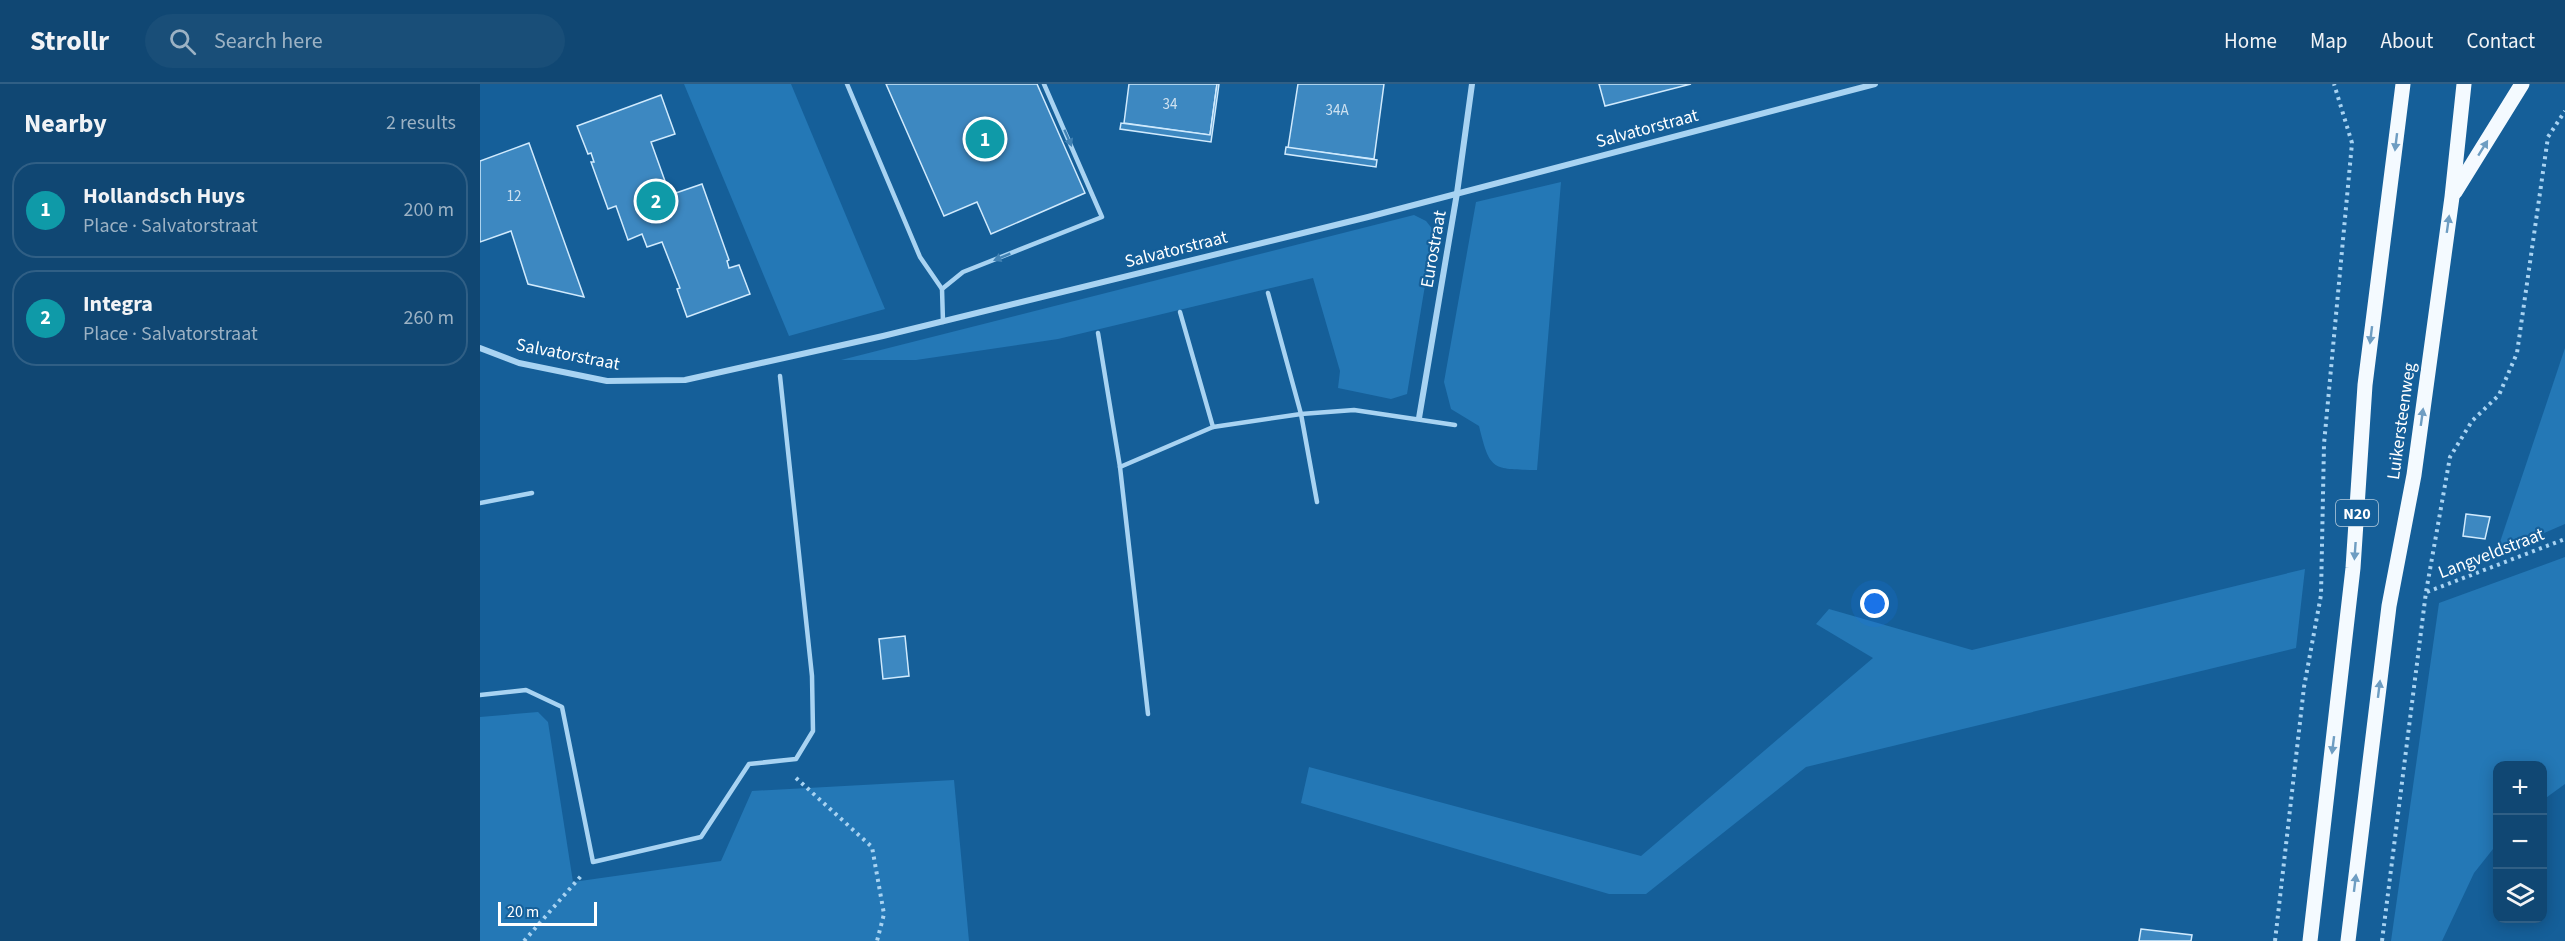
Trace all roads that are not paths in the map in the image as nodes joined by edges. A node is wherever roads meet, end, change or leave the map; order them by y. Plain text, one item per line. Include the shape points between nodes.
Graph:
1 (847, 84) edge
2 (1044, 84) edge
3 (1472, 84) edge
4 (1875, 84) edge
5 (2403, 84) edge
6 (2464, 84) edge
7 (2522, 84) edge
8 (1457, 193) junction
9 (2451, 197) junction
10 (942, 289) junction
11 (1268, 293) dead end
12 (1180, 312) dead end
13 (943, 322) junction
14 (1098, 333) dead end
15 (480, 348) edge
16 (780, 376) dead end
17 (1301, 414) junction
18 (1419, 418) junction
19 (1455, 425) dead end
20 (1213, 427) junction
21 (1120, 467) junction
22 (532, 494) dead end
23 (1317, 502) dead end
24 (480, 503) edge
25 (480, 695) edge
26 (1148, 714) dead end
27 (2310, 941) edge
28 (2348, 941) edge

1 - 10 lane via 920,257
2 -> 10 lane via 1102,217 963,272
3 - 8 street, Eurostraat
4 - 8 street, Salvatorstraat
5 -> 27 main road, Luikersteenweg / N20 via 2365,385 2354,568
6 - 9 main road, Luikersteenweg / N20
9 -> 7 main road
8 - 13 street, Salvatorstraat
8 - 18 street, Eurostraat
28 -> 9 main road, Luikersteenweg / N20 via 2389,606 2414,475
10 - 13 lane
11 - 17 lane
12 - 20 lane
13 - 15 street, Salvatorstraat via 686,380 607,381 519,363
14 - 21 lane
16 - 25 lane via 812,676 813,731 796,759 749,764 701,837 593,862 562,707 526,690
17 - 18 lane via 1354,410
17 - 20 lane
17 - 23 lane
18 - 19 lane
20 - 21 lane
21 - 26 lane
22 - 24 lane

